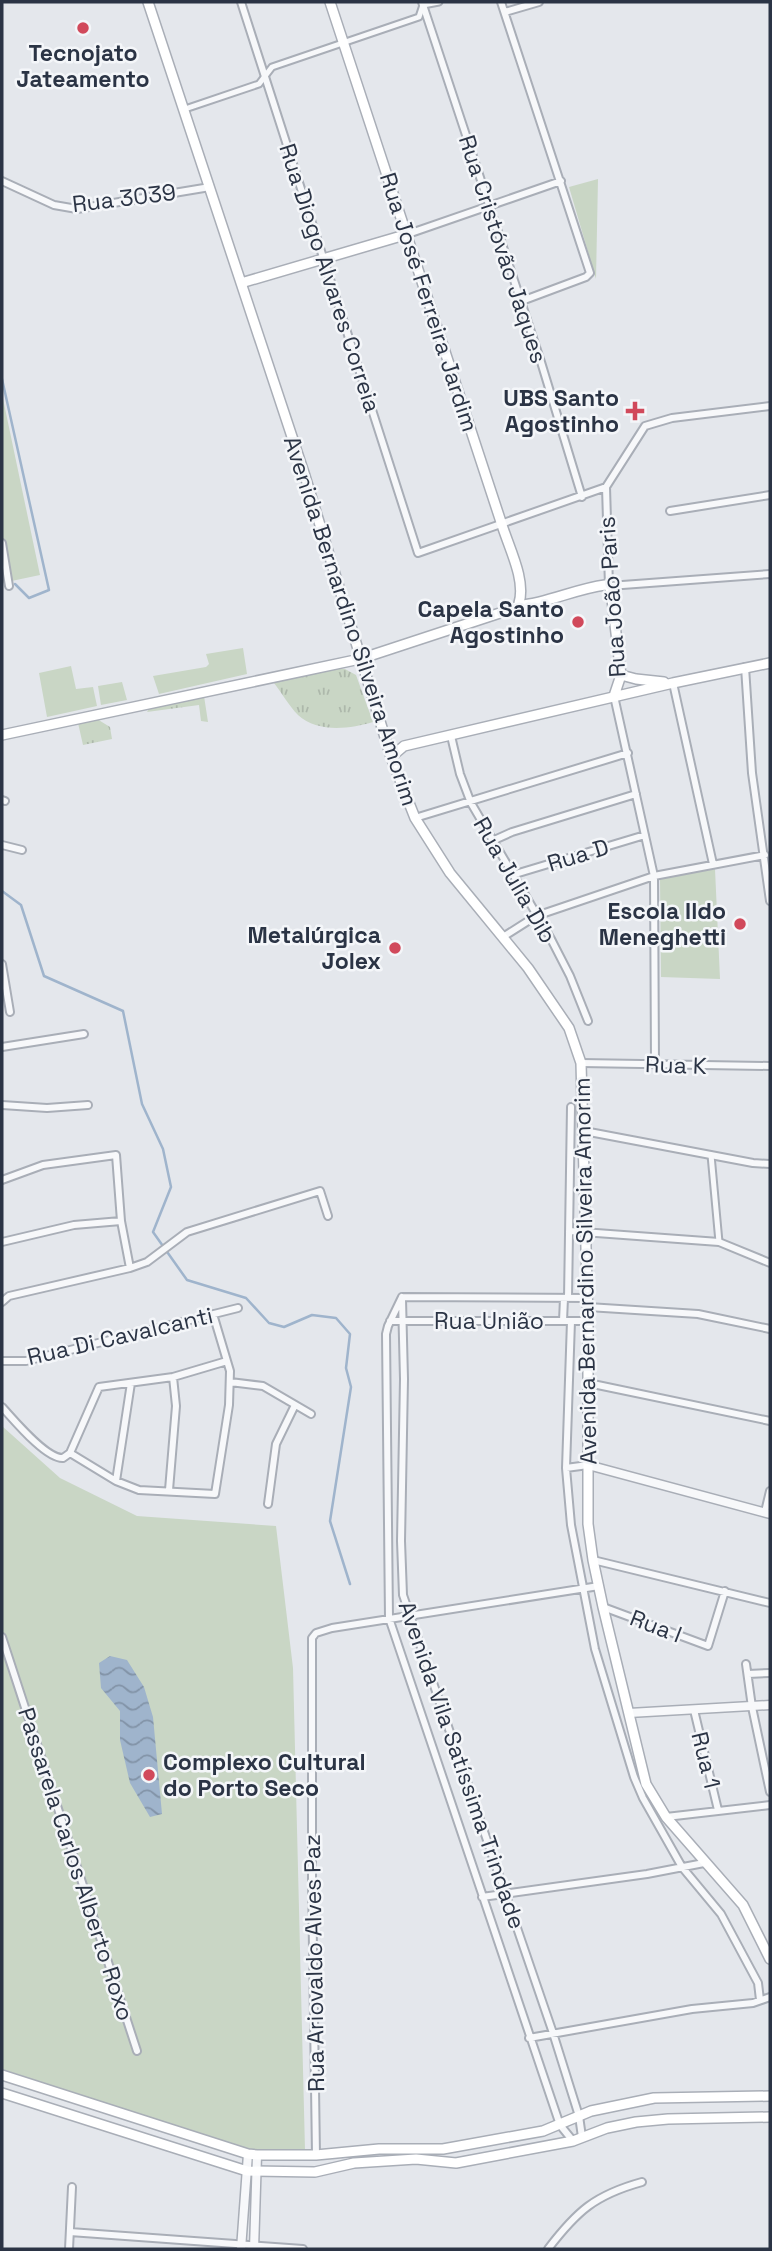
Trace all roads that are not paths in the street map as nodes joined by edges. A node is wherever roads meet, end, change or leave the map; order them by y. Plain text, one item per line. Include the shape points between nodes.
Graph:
1 (148, 2) edge
2 (241, 2) edge
3 (330, 2) edge
4 (439, 2) edge
5 (501, 2) edge
6 (539, 2) edge
7 (422, 4) edge
8 (505, 12) junction
9 (343, 43) junction
10 (265, 77) junction
11 (185, 108) junction
12 (2, 181) edge
13 (561, 181) junction
14 (210, 187) junction
15 (488, 205) junction
16 (408, 234) junction
17 (323, 258) junction
18 (241, 283) junction
19 (519, 302) junction
20 (770, 406) edge
21 (606, 487) junction
22 (770, 495) edge
23 (582, 497) junction
24 (670, 511) dead end
25 (502, 525) junction
26 (2, 543) edge
27 (770, 574) edge
28 (9, 586) dead end
29 (609, 586) junction
30 (521, 593) junction
31 (554, 596) junction
32 (519, 603) junction
33 (360, 659) junction
34 (770, 663) edge
35 (745, 667) junction
36 (621, 675) junction
37 (673, 683) junction
38 (614, 696) junction
39 (384, 733) junction
40 (2, 735) edge
41 (451, 736) junction
42 (404, 746) junction
43 (628, 752) junction
44 (391, 757) junction
45 (636, 794) junction
46 (471, 803) junction
47 (415, 818) junction
48 (645, 835) junction
49 (492, 841) junction
50 (2, 845) edge
51 (22, 849) dead end
52 (765, 855) junction
53 (713, 864) junction
54 (512, 874) junction
55 (654, 876) junction
56 (770, 901) edge
57 (536, 916) junction
58 (503, 937) junction
59 (2, 964) edge
60 (10, 1012) dead end
61 (588, 1021) dead end
62 (85, 1034) dead end
63 (2, 1047) edge
64 (581, 1063) junction
65 (655, 1064) junction
66 (770, 1067) edge
67 (2, 1105) edge
68 (89, 1105) dead end
69 (571, 1107) dead end
70 (584, 1131) junction
71 (711, 1155) junction
72 (770, 1164) edge
73 (2, 1180) edge
74 (328, 1216) dead end
75 (121, 1222) junction
76 (569, 1231) junction
77 (586, 1232) junction
78 (2, 1242) edge
79 (719, 1242) junction
80 (770, 1263) edge
81 (130, 1268) junction
82 (402, 1297) junction
83 (566, 1298) junction
84 (2, 1302) edge
85 (588, 1302) junction
86 (238, 1308) dead end
87 (213, 1314) junction
88 (390, 1321) junction
89 (402, 1321) junction
90 (567, 1321) junction
91 (588, 1321) junction
92 (770, 1329) edge
93 (227, 1360) junction
94 (2, 1361) edge
95 (173, 1377) junction
96 (230, 1382) junction
97 (131, 1383) junction
98 (589, 1383) junction
99 (295, 1405) junction
100 (2, 1407) edge
101 (311, 1414) dead end
102 (770, 1421) edge
103 (66, 1455) junction
104 (588, 1465) junction
105 (566, 1468) junction
106 (116, 1481) junction
107 (169, 1490) junction
108 (770, 1491) edge
109 (268, 1504) dead end
110 (767, 1513) edge
111 (593, 1560) junction
112 (599, 1586) junction
113 (582, 1588) junction
114 (725, 1591) junction
115 (770, 1603) edge
116 (603, 1606) junction
117 (410, 1615) junction
118 (389, 1618) junction
119 (2, 1637) edge
120 (746, 1664) dead end
121 (770, 1673) edge
122 (748, 1674) junction
123 (770, 1705) edge
124 (752, 1707) junction
125 (694, 1710) junction
126 (629, 1713) junction
127 (762, 1754) junction
128 (770, 1754) edge
129 (770, 1793) edge
130 (770, 1805) edge
131 (718, 1810) junction
132 (666, 1817) junction
133 (704, 1863) junction
134 (682, 1867) junction
135 (506, 1895) junction
136 (482, 1897) junction
137 (770, 1959) edge
138 (770, 1997) edge
139 (761, 2000) junction
140 (553, 2034) junction
141 (529, 2038) junction
142 (137, 2051) dead end
143 (2, 2075) edge
144 (2, 2092) edge
145 (770, 2096) edge
146 (579, 2116) junction
147 (770, 2117) edge
148 (560, 2125) junction
149 (578, 2139) junction
150 (253, 2155) junction
151 (316, 2155) junction
152 (252, 2172) junction
153 (300, 2172) junction
154 (642, 2182) dead end
155 (72, 2187) dead end
156 (70, 2232) junction
157 (241, 2247) edge
158 (255, 2248) edge
159 (69, 2249) edge
160 (303, 2249) edge
161 (548, 2249) edge

1 - 11 main road, Avenida Bernardino Silveira Amorim
2 - 10 street, Rua Diogo Alvares Correia
3 - 9 main road, Rua José Ferreira Jardim
4 - 7 street
5 - 8 street
6 - 8 street
7 - 9 street via 419,17
7 - 15 street, Rua Cristóvão Jaques
8 - 13 street
9 - 10 street via 272,67
9 - 16 main road, Rua José Ferreira Jardim
10 - 11 street via 259,85
10 - 17 street, Rua Diogo Alvares Correia
11 - 14 main road, Avenida Bernardino Silveira Amorim
12 - 14 street, Rua 3039 via 54,205 77,209
13 - 15 street
13 - 19 street via 590,273
14 - 18 main road, Avenida Bernardino Silveira Amorim
15 - 16 street
15 - 19 street, Rua Cristóvão Jaques
16 - 17 main road
16 - 25 main road, Rua José Ferreira Jardim
17 - 18 main road
17 - 25 street, Rua Diogo Alvares Correia via 418,553
18 - 33 main road, Avenida Bernardino Silveira Amorim via 306,476
19 - 23 street, Rua Cristóvão Jaques
20 - 21 street, Rua João Paris via 672,418 645,426
21 - 23 street
21 - 29 street, Rua João Paris
22 - 24 street
23 - 25 street
25 - 30 main road, Rua José Ferreira Jardim
26 - 28 street
27 - 29 street
29 - 31 main road
29 - 36 main road, Rua João Paris
30 - 31 main road
30 - 32 main road, Rua José Ferreira Jardim
31 - 32 main road
32 - 33 main road
33 - 39 main road, Avenida Bernardino Silveira Amorim
33 - 40 main road
34 - 35 main road
35 - 37 main road
35 - 52 street via 752,773
36 - 37 main road
36 - 38 main road, Rua João Paris
37 - 38 main road
37 - 53 street
38 - 41 main road
38 - 43 street
39 - 42 main road
39 - 44 main road, Avenida Bernardino Silveira Amorim
41 - 42 main road
41 - 46 street, Rua Julia Dib
42 - 44 main road
43 - 45 street
43 - 46 street
44 - 47 main road, Avenida Bernardino Silveira Amorim
45 - 48 street
45 - 49 street
46 - 47 street
46 - 49 street, Rua Julia Dib
47 - 58 main road, Avenida Bernardino Silveira Amorim via 450,873
48 - 54 street, Rua D
48 - 55 street
49 - 54 street, Rua Julia Dib
50 - 51 street
52 - 53 street
52 - 56 street
53 - 55 street
54 - 57 street, Rua Julia Dib
55 - 57 street
55 - 65 street
57 - 58 street
57 - 61 street, Rua Julia Dib via 570,976
58 - 64 main road, Avenida Bernardino Silveira Amorim via 569,1028
59 - 60 street
62 - 63 street
64 - 65 street, Rua K
64 - 70 main road, Avenida Bernardino Silveira Amorim
65 - 66 street, Rua K
67 - 68 street
69 - 76 street
70 - 71 street
70 - 77 main road, Avenida Bernardino Silveira Amorim
71 - 72 street
71 - 79 street
73 - 75 street via 43,1165 116,1155
74 - 81 street via 320,1191 187,1232 147,1262
75 - 78 street via 74,1225
75 - 81 street
76 - 77 street
76 - 83 street
77 - 79 street
77 - 85 main road, Avenida Bernardino Silveira Amorim
79 - 80 street
81 - 84 street via 9,1296
82 - 83 street, Rua União
82 - 88 street, Avenida Vila Satíssima Trindade
82 - 89 street, Avenida Vila Satíssima Trindade
83 - 85 street, Rua União
83 - 90 street
85 - 91 main road, Avenida Bernardino Silveira Amorim
85 - 92 street, Rua União via 698,1314
86 - 87 street, Rua Di Cavalcanti
87 - 93 street
87 - 94 street, Rua Di Cavalcanti via 26,1360
88 - 89 street, Rua União
88 - 118 street, Avenida Vila Satíssima Trindade via 386,1335
89 - 90 street, Rua União
89 - 117 street, Avenida Vila Satíssima Trindade via 401,1577
90 - 91 street, Rua União
90 - 105 street
91 - 98 main road, Avenida Bernardino Silveira Amorim
93 - 95 street
93 - 96 street
95 - 97 street
95 - 107 street via 176,1406
96 - 99 street via 263,1385
96 - 107 street via 215,1494
97 - 103 street via 99,1387
97 - 106 street
98 - 102 street
98 - 104 main road, Avenida Bernardino Silveira Amorim
99 - 101 street
99 - 109 street via 276,1444
100 - 103 street via 54,1457
103 - 106 street
104 - 105 street
104 - 110 street
104 - 111 main road, Avenida Bernardino Silveira Amorim
105 - 113 street
106 - 107 street via 139,1490
108 - 110 street
111 - 112 main road, Avenida Bernardino Silveira Amorim
111 - 114 street
112 - 113 street
112 - 116 main road, Avenida Bernardino Silveira Amorim
113 - 117 street
113 - 134 street via 595,1649 634,1777
114 - 115 street
114 - 116 street, Rua I via 708,1646
116 - 126 main road, Avenida Bernardino Silveira Amorim
117 - 118 street
117 - 135 street, Avenida Vila Satíssima Trindade
118 - 136 street, Avenida Vila Satíssima Trindade
118 - 151 street, Rua Ariovaldo Alves Paz via 323,1630 310,1644
119 - 142 street, Passarela Carlos Alberto Roxo
120 - 122 street
121 - 122 street
122 - 124 street
123 - 124 street
124 - 125 street
124 - 127 street
125 - 126 street
125 - 131 street, Rua 1
126 - 132 main road, Avenida Bernardino Silveira Amorim via 646,1784
127 - 128 street
127 - 129 street
130 - 131 street
131 - 132 street
132 - 133 main road, Avenida Bernardino Silveira Amorim
133 - 134 street
133 - 137 main road, Avenida Bernardino Silveira Amorim via 743,1906
134 - 135 street
134 - 139 street via 721,1914 758,1983
135 - 136 street
135 - 140 street, Avenida Vila Satíssima Trindade
136 - 141 street, Avenida Vila Satíssima Trindade
138 - 139 street
139 - 140 street
140 - 141 street
140 - 146 street, Avenida Vila Satíssima Trindade
141 - 148 street, Avenida Vila Satíssima Trindade
143 - 150 main road
144 - 152 main road
145 - 146 main road via 654,2098
146 - 148 main road
146 - 149 street, Avenida Vila Satíssima Trindade
147 - 149 main road via 652,2120 618,2125
148 - 149 street, Avenida Vila Satíssima Trindade
148 - 151 main road via 443,2149
149 - 153 main road via 456,2164 425,2159 380,2161
150 - 151 main road
150 - 152 street
151 - 153 main road via 312,2166
152 - 153 main road
152 - 157 street
152 - 158 street
154 - 161 street via 587,2206
155 - 156 street
156 - 157 street
156 - 159 street
157 - 158 street
158 - 160 street

